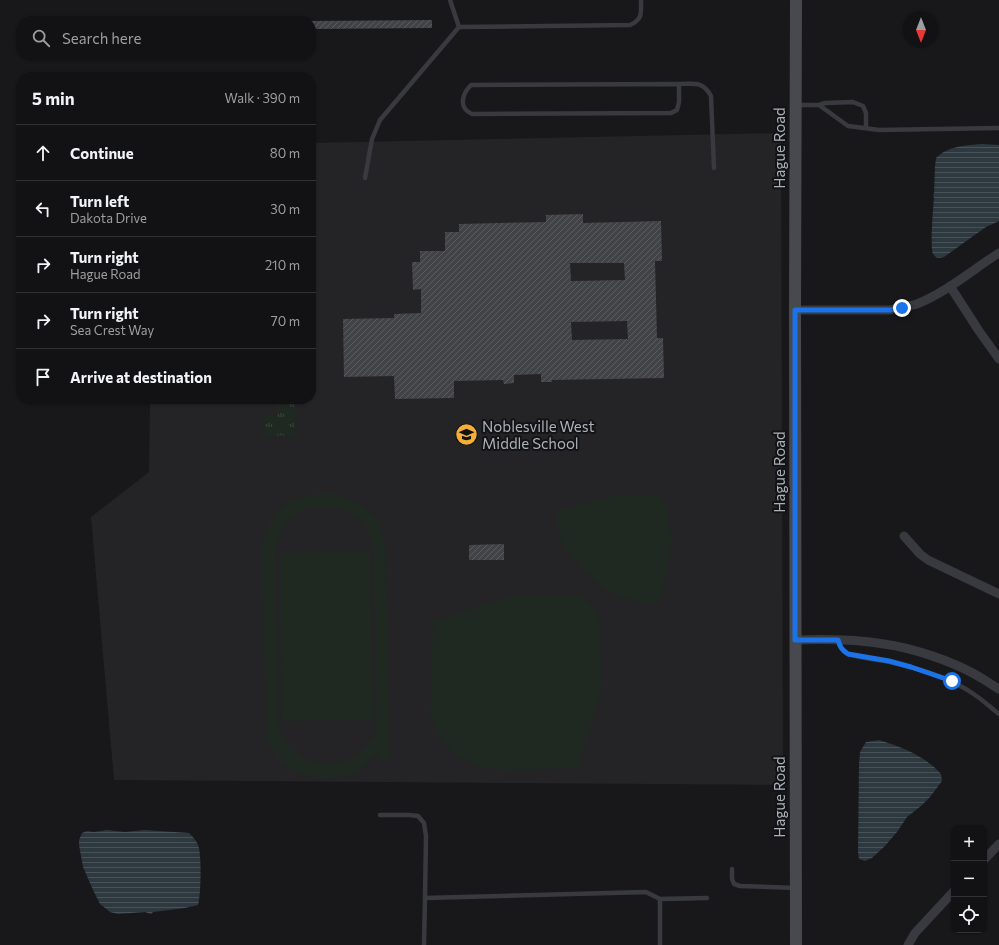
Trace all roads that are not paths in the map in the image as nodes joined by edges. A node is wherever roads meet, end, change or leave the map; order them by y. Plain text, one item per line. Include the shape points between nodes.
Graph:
1 (450, 0) edge
2 (641, 0) edge
3 (796, 0) edge
4 (459, 27) junction
5 (679, 84) junction
6 (796, 105) junction
7 (819, 105) junction
8 (866, 128) junction
9 (999, 128) edge
10 (714, 168) dead end
11 (365, 178) dead end
12 (999, 253) edge
13 (950, 286) junction
14 (795, 310) junction
15 (999, 359) edge
16 (904, 536) dead end
17 (999, 594) edge
18 (795, 640) junction
19 (838, 640) junction
20 (999, 689) edge
21 (999, 714) edge
22 (380, 815) dead end
23 (999, 844) edge
24 (987, 857) edge
25 (732, 869) dead end
26 (796, 888) junction
27 (951, 894) edge
28 (425, 898) junction
29 (707, 898) dead end
30 (660, 900) junction
31 (424, 945) edge
32 (660, 945) edge
33 (796, 945) edge
34 (908, 945) edge

1 - 4 lane
2 - 4 lane via 641,15 637,22 630,25
3 - 6 main road, Hague Road
4 - 11 lane via 380,120 372,139
5 - 5 lane via 471,84 463,98 464,106 472,114 671,113 677,110
5 - 10 lane via 696,84 707,88 712,96
6 - 7 lane
6 - 14 main road, Hague Road
7 - 8 lane via 848,126
7 - 8 lane via 853,102 863,106 866,113
8 - 9 lane
12 - 13 street
13 - 14 street via 916,304 890,310
13 - 15 street
14 - 18 main road, Hague Road
16 - 17 street via 928,560
18 - 19 street
18 - 26 main road, Hague Road
19 - 20 street via 910,649 949,662
19 - 21 lane via 842,650 848,654 889,661 952,681 975,694
22 - 28 lane via 418,816 424,823
23 - 24 street
25 - 26 lane via 734,884 740,886
26 - 33 main road, Hague Road
27 - 34 street via 915,933
28 - 30 lane via 646,892
28 - 31 lane
29 - 30 lane
30 - 32 lane

